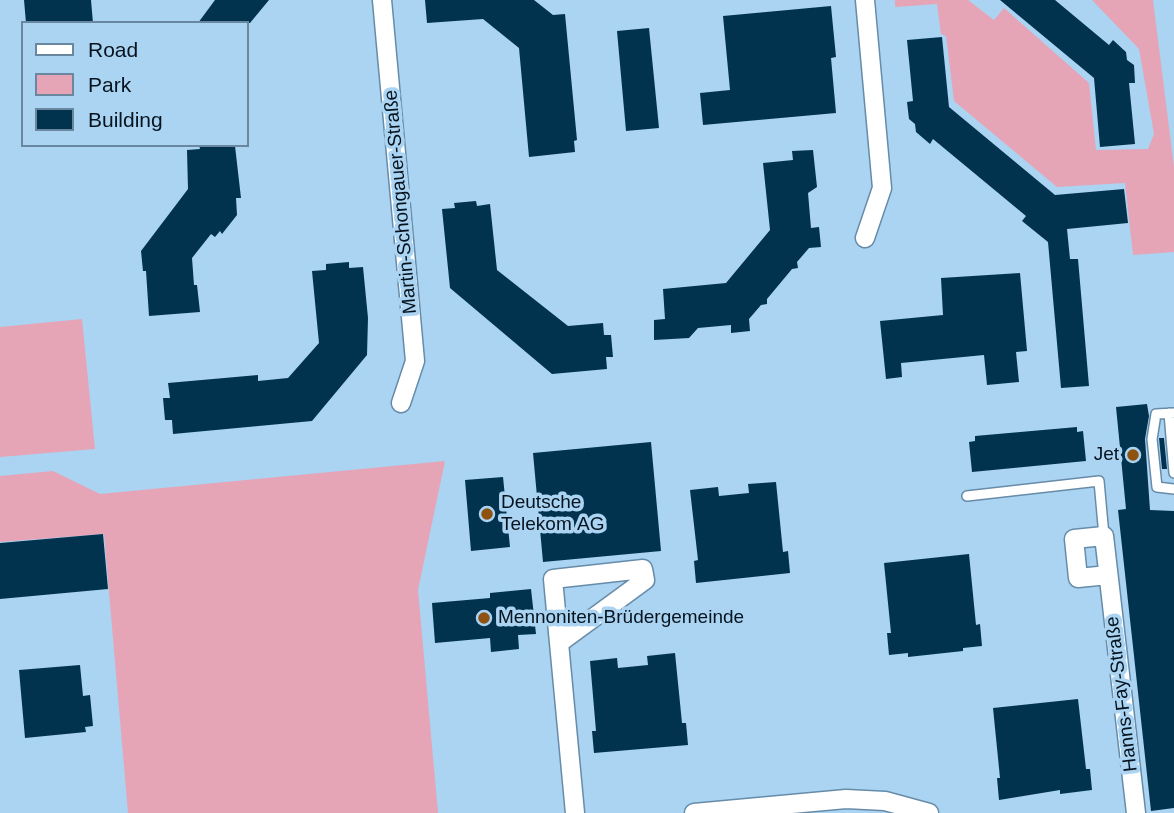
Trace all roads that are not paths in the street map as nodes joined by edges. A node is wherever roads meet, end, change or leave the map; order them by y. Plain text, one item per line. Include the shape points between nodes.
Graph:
1 (382, 0) edge
2 (865, 0) edge
3 (865, 238) dead end
4 (401, 402) dead end
5 (1172, 413) edge
6 (1174, 473) edge
7 (1174, 489) edge
8 (967, 496) dead end
9 (1104, 536) junction
10 (1108, 575) junction
11 (559, 643) junction
12 (575, 813) edge
13 (694, 813) edge
14 (929, 813) edge
15 (1136, 813) edge

1 - 4 street, Martin-Schongauer-Straße via 415,361
2 - 3 street via 882,188
5 - 6 lane
5 - 7 lane via 1156,414 1152,439 1157,487
8 - 9 lane via 1099,481
9 - 10 street, Hanns-Fay-Straße
9 - 10 street via 1074,539 1078,578
10 - 15 street, Hanns-Fay-Straße
11 - 11 street via 645,580 643,569 553,579
11 - 12 street
13 - 14 street via 846,799 885,801

